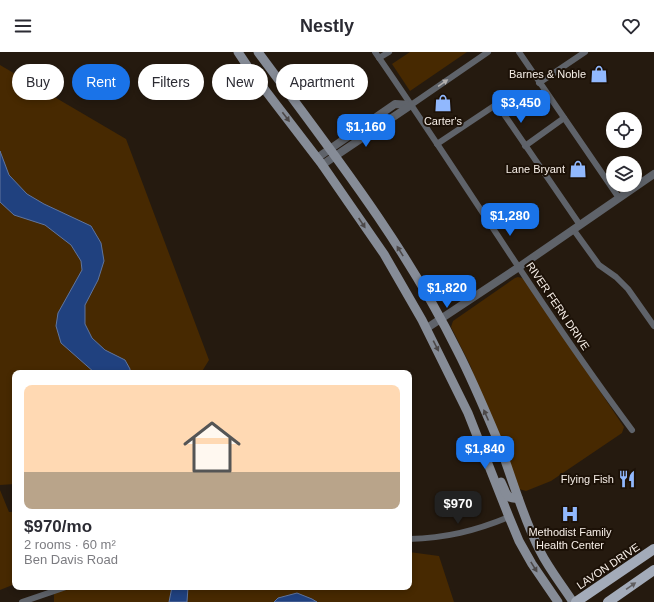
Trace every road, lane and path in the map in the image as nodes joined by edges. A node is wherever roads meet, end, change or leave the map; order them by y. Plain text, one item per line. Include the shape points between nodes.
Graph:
1 (238, 52) edge
2 (258, 52) edge
3 (375, 52) edge
4 (389, 52) edge
5 (488, 52) edge
6 (519, 52) edge
7 (584, 52) edge
8 (379, 58) junction
9 (539, 83) junction
10 (411, 105) junction
11 (564, 118) junction
12 (437, 144) junction
13 (525, 146) junction
14 (333, 153) junction
15 (320, 162) junction
16 (654, 174) edge
17 (619, 198) junction
18 (577, 227) junction
19 (519, 267) junction
20 (441, 320) junction
21 (654, 326) edge
22 (427, 328) junction
23 (468, 413) junction
24 (632, 430) dead end
25 (518, 498) junction
26 (509, 517) junction
27 (412, 540) edge
28 (654, 549) edge
29 (653, 570) edge
30 (57, 590) edge
31 (22, 602) edge
32 (558, 602) edge
33 (573, 602) edge
34 (576, 602) edge
35 (608, 602) edge

1 -> 15 main road
2 - 14 main road
3 - 8 street, RIVER FERN DRIVE
4 - 8 street
10 -> 5 street
6 - 9 street
7 - 9 street
8 - 10 street, RIVER FERN DRIVE
9 - 11 street
10 - 12 street, RIVER FERN DRIVE
10 - 14 street
11 - 13 street
11 - 17 street
12 - 13 street via 497,104
12 - 19 street, RIVER FERN DRIVE
13 - 18 street
14 - 15 street
20 -> 14 main road via 392,237
15 -> 22 main road via 384,254
16 - 17 street
17 - 18 street
18 - 19 street
18 - 21 street via 599,265 616,276 628,289
19 - 20 street
19 - 24 street, RIVER FERN DRIVE
20 - 22 street
25 -> 20 main road via 498,441
22 -> 23 main road
23 - 25 main road via 482,437 509,498
23 - 26 main road
25 - 33 main road via 540,551
26 - 27 street via 470,531 432,539
26 -> 32 main road via 532,564
28 - 34 main road, LAVON DRIVE
35 -> 29 main road
30 - 31 street

